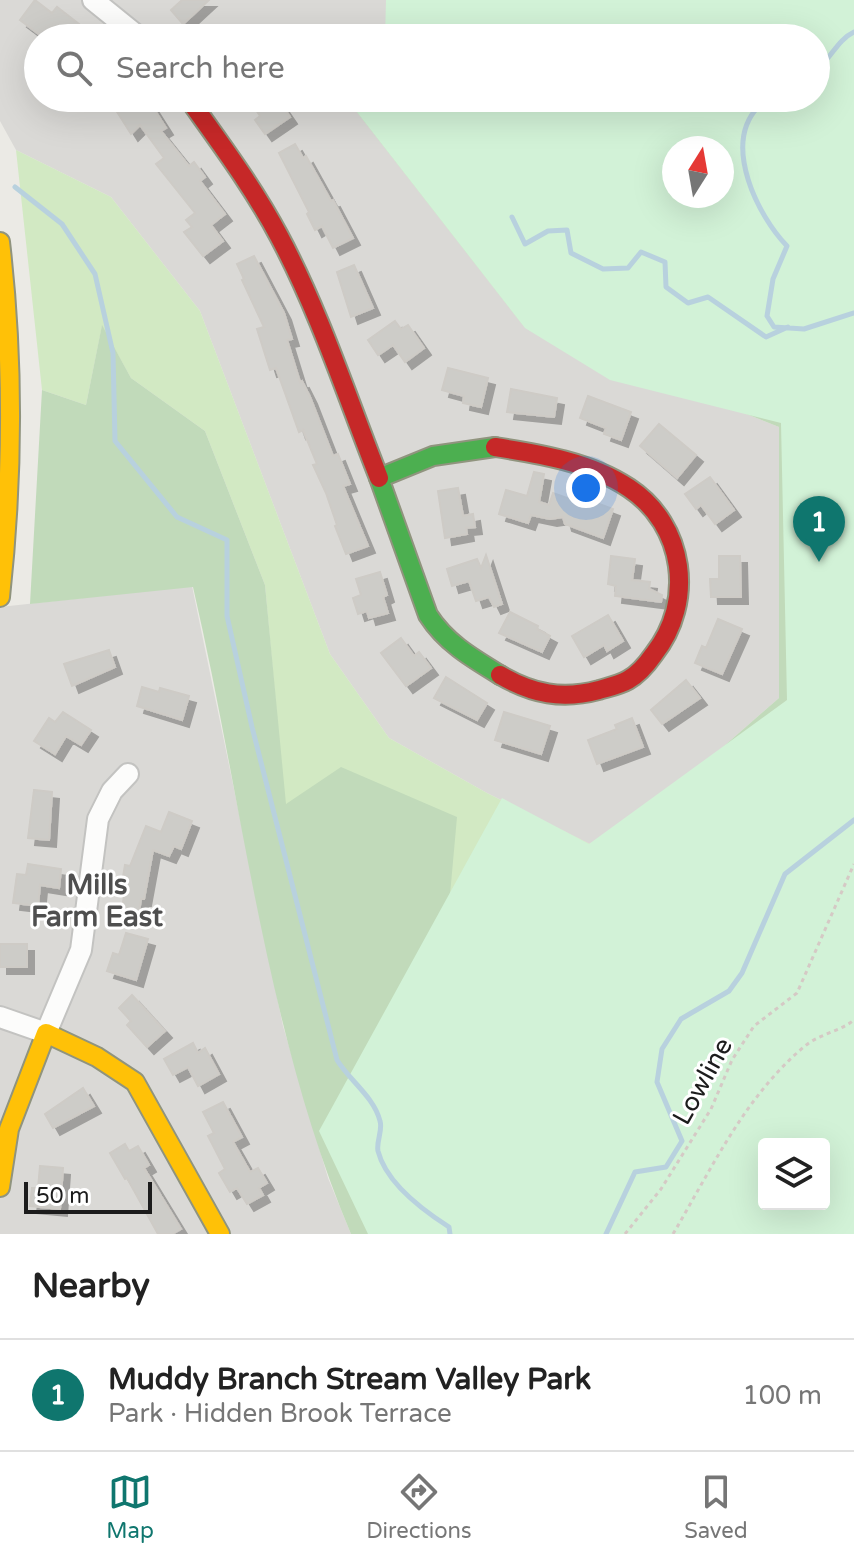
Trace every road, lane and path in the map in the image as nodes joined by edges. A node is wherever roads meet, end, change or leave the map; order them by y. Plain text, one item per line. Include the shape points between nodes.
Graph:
1 (93, 0) edge
2 (123, 24) edge
3 (198, 112) edge
4 (0, 242) edge
5 (379, 478) junction
6 (4, 524) edge
7 (0, 597) edge
8 (128, 774) dead end
9 (854, 864) edge
10 (0, 1017) edge
11 (854, 1020) edge
12 (46, 1033) junction
13 (0, 1187) edge
14 (220, 1234) edge
15 (625, 1234) edge
16 (673, 1234) edge

1 - 2 street
3 - 5 street via 279,235
4 - 6 street via 11,382
5 - 5 street via 438,633 506,679 543,694 580,696 624,682 644,668 668,634 682,588 673,540 660,517 622,483 548,455 495,447 433,456
6 - 7 street
8 - 12 street via 98,819 81,950
9 - 15 path, Lowline via 797,993 754,1026 711,1109 661,1189
10 - 12 street
11 - 16 path via 808,1043 774,1074
12 - 13 street via 9,1129
12 - 14 street via 135,1082

